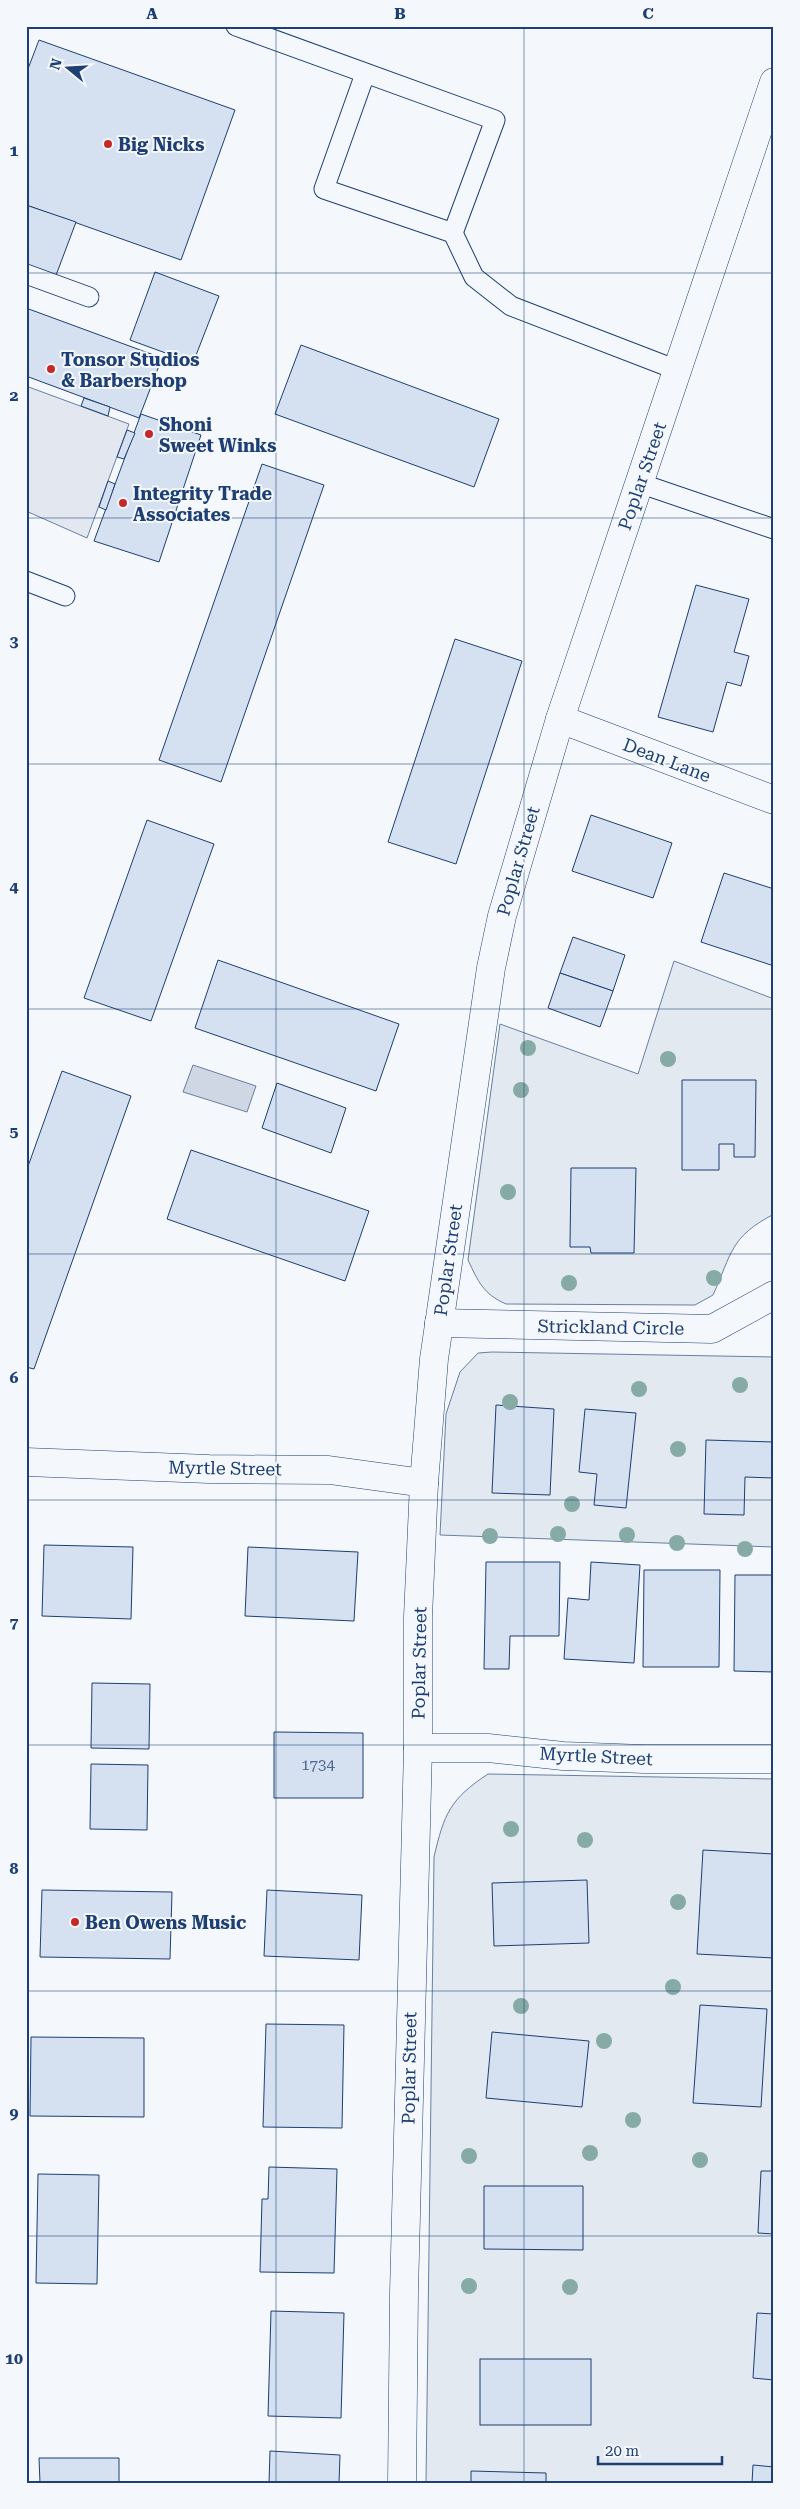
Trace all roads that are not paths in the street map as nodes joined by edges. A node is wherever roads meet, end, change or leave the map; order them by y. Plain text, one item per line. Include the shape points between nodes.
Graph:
1 (236, 26) edge
2 (365, 74) junction
3 (774, 82) edge
4 (453, 233) junction
5 (26, 274) edge
6 (89, 296) dead end
7 (677, 370) junction
8 (639, 483) junction
9 (774, 529) edge
10 (26, 581) edge
11 (65, 596) dead end
12 (560, 719) junction
13 (774, 800) edge
14 (774, 1295) edge
15 (439, 1323) junction
16 (26, 1462) edge
17 (424, 1483) junction
18 (418, 1748) junction
19 (774, 1759) edge
20 (402, 2483) edge

1 - 2 lane
2 - 4 lane via 324,189
2 - 4 lane via 495,120
3 - 7 street, Poplar Street
4 - 7 lane via 474,277 511,306
5 - 6 lane
7 - 8 street, Poplar Street
8 - 9 lane
8 - 12 street, Poplar Street
10 - 11 lane
12 - 13 street, Dean Lane
12 - 15 street, Poplar Street via 502,916 491,968
14 - 15 street, Strickland Circle via 712,1329
15 - 17 street, Poplar Street
16 - 17 street, Myrtle Street via 329,1470
17 - 18 street, Poplar Street via 418,1618
18 - 19 street, Myrtle Street via 488,1748 563,1756 644,1759
18 - 20 street, Poplar Street

